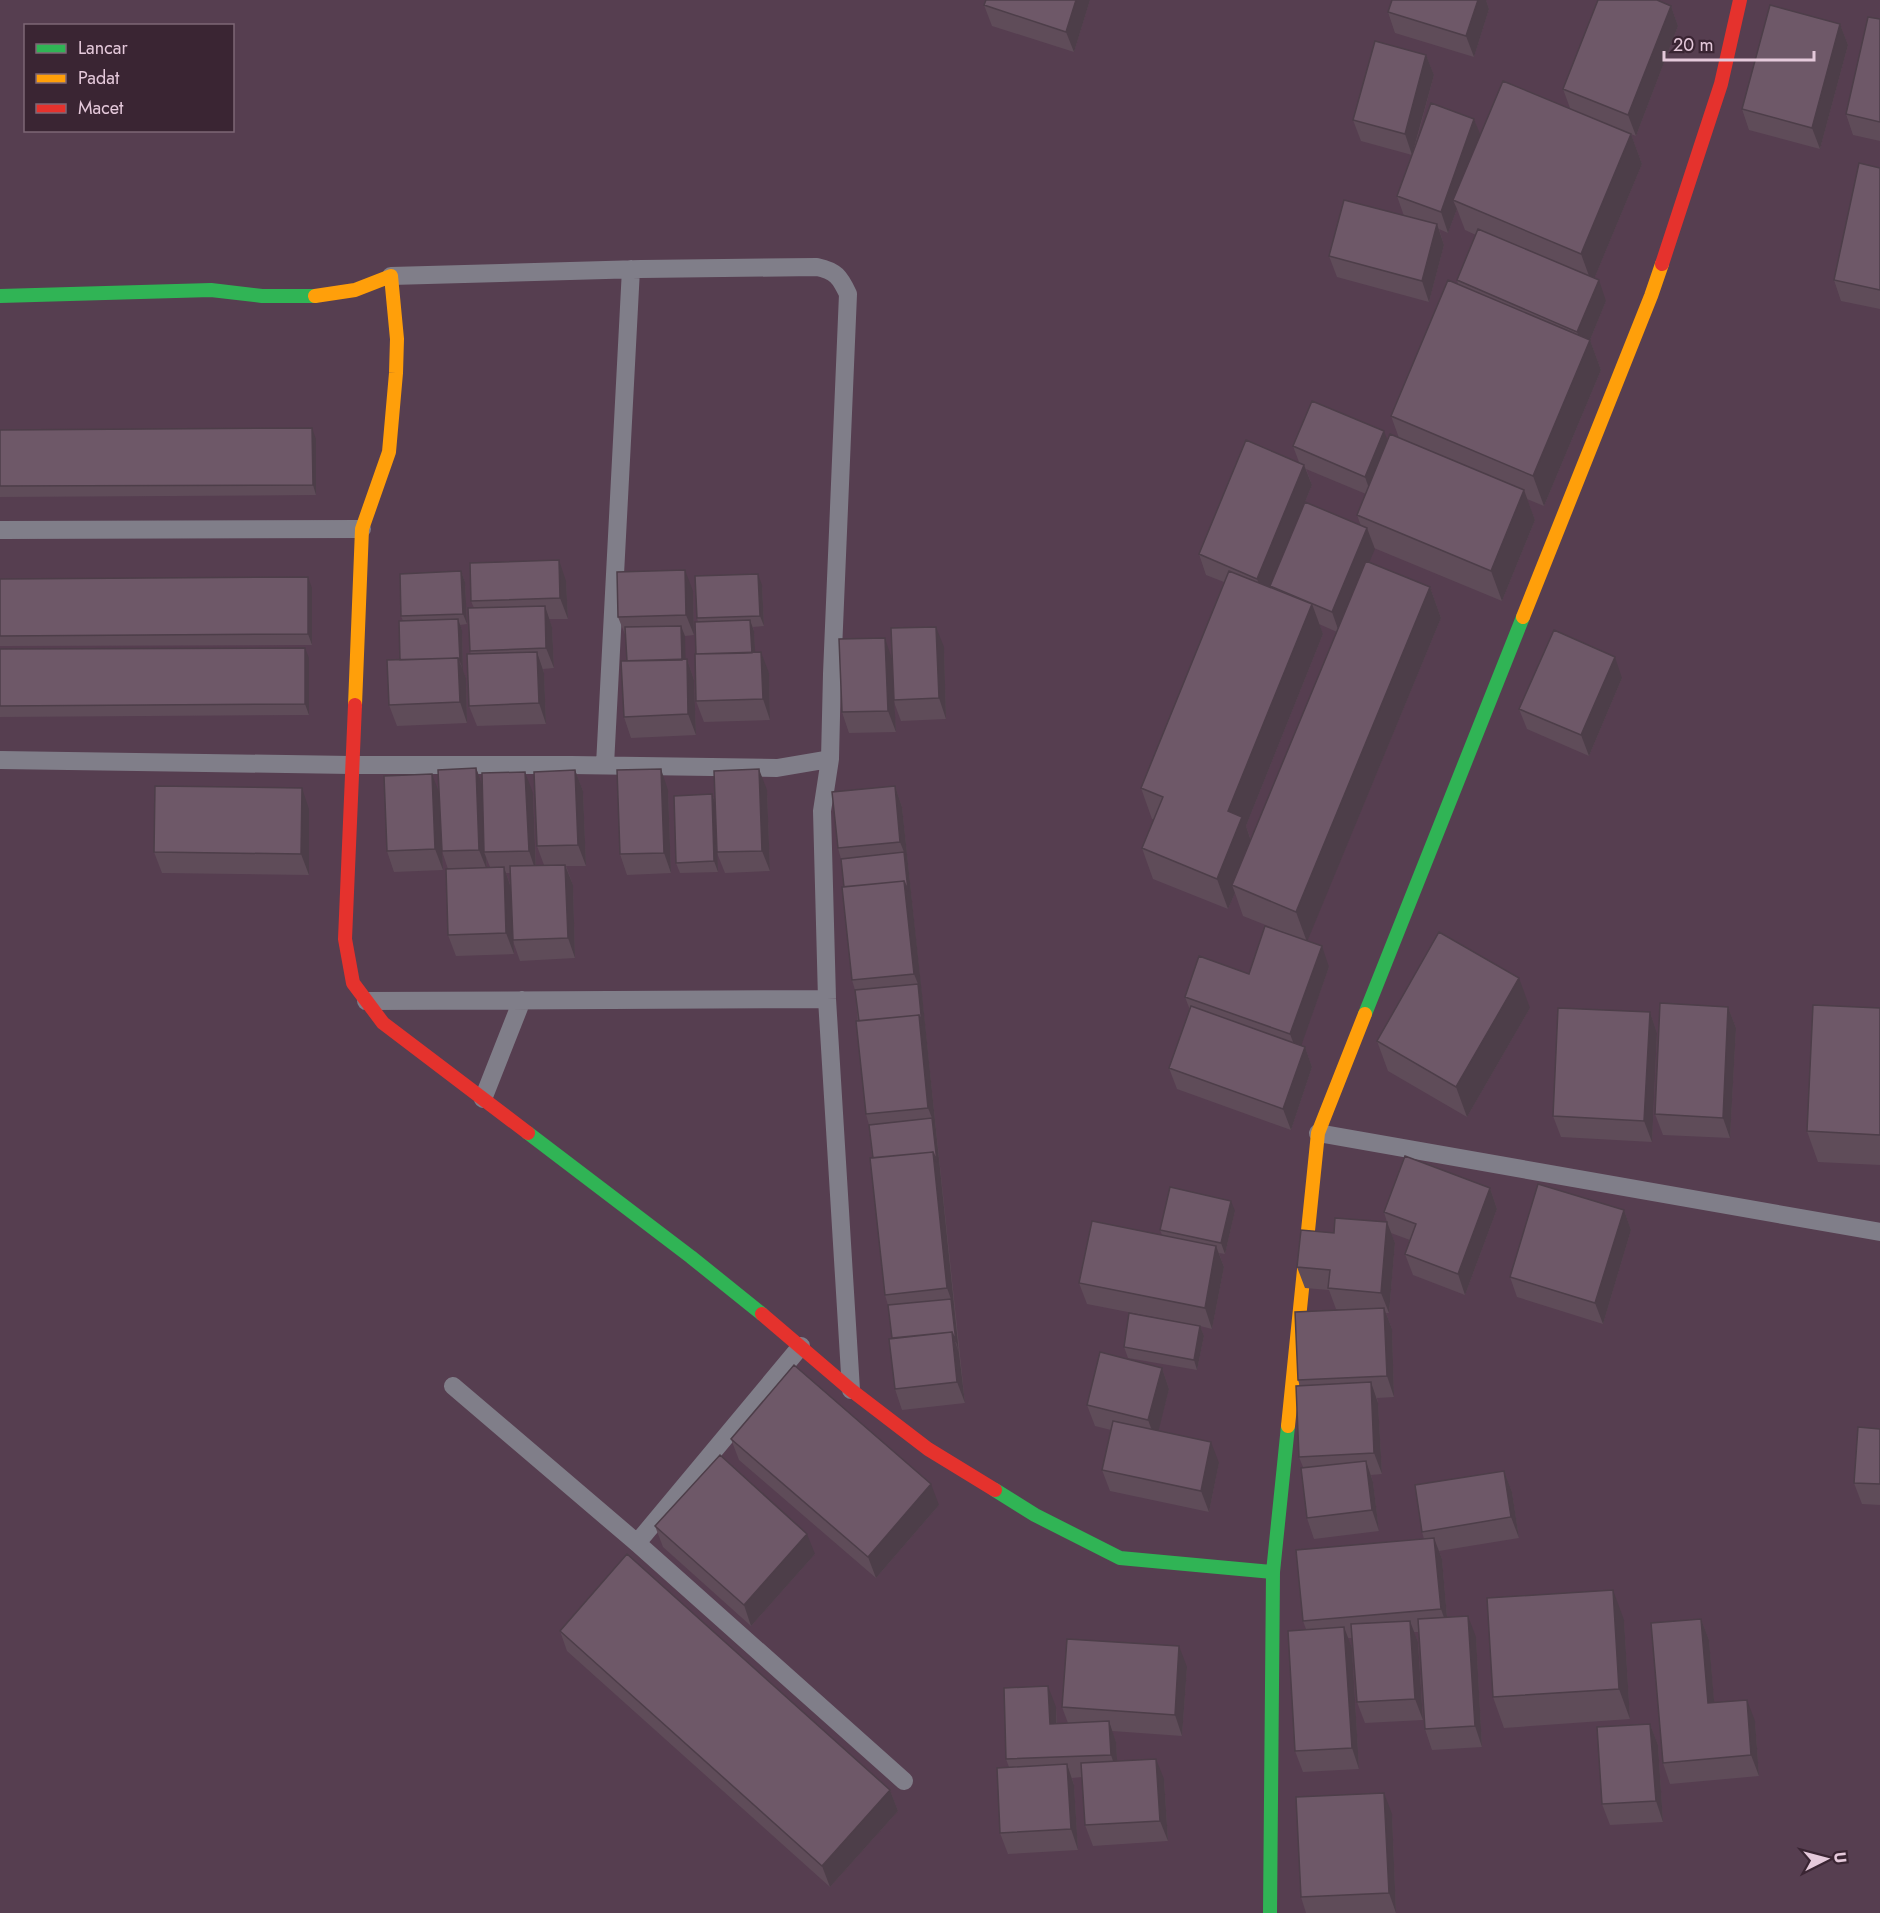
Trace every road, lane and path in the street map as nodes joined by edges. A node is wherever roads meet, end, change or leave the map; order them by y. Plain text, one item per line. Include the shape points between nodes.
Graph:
1 (1740, 0) edge
2 (631, 269) junction
3 (391, 276) junction
4 (0, 296) edge
5 (362, 529) junction
6 (0, 530) edge
7 (830, 759) junction
8 (0, 760) edge
9 (351, 765) junction
10 (605, 765) junction
11 (827, 999) junction
12 (522, 1000) junction
13 (366, 1001) junction
14 (483, 1099) junction
15 (1318, 1133) junction
16 (1880, 1232) edge
17 (801, 1346) junction
18 (453, 1386) dead end
19 (851, 1390) junction
20 (637, 1543) junction
21 (1273, 1572) junction
22 (904, 1781) dead end
23 (1270, 1913) edge

1 - 15 street via 1721,84 1651,296
2 - 3 street
2 - 7 street via 817,267 841,278 848,294
2 - 10 street
3 - 4 street via 355,290 315,296 262,296 211,290
3 - 5 street via 397,339 390,453
5 - 6 street
5 - 9 street
7 - 10 street via 777,768
7 - 11 street via 822,811
8 - 9 street
9 - 10 street
9 - 13 street via 345,939 353,984
11 - 12 street
11 - 19 street
12 - 13 street
12 - 14 street
13 - 14 street via 383,1023
14 - 17 street
15 - 16 street
15 - 21 street
17 - 19 street
17 - 20 street
18 - 20 street
19 - 21 street via 928,1449 1035,1515 1120,1558
20 - 22 street
21 - 23 street

